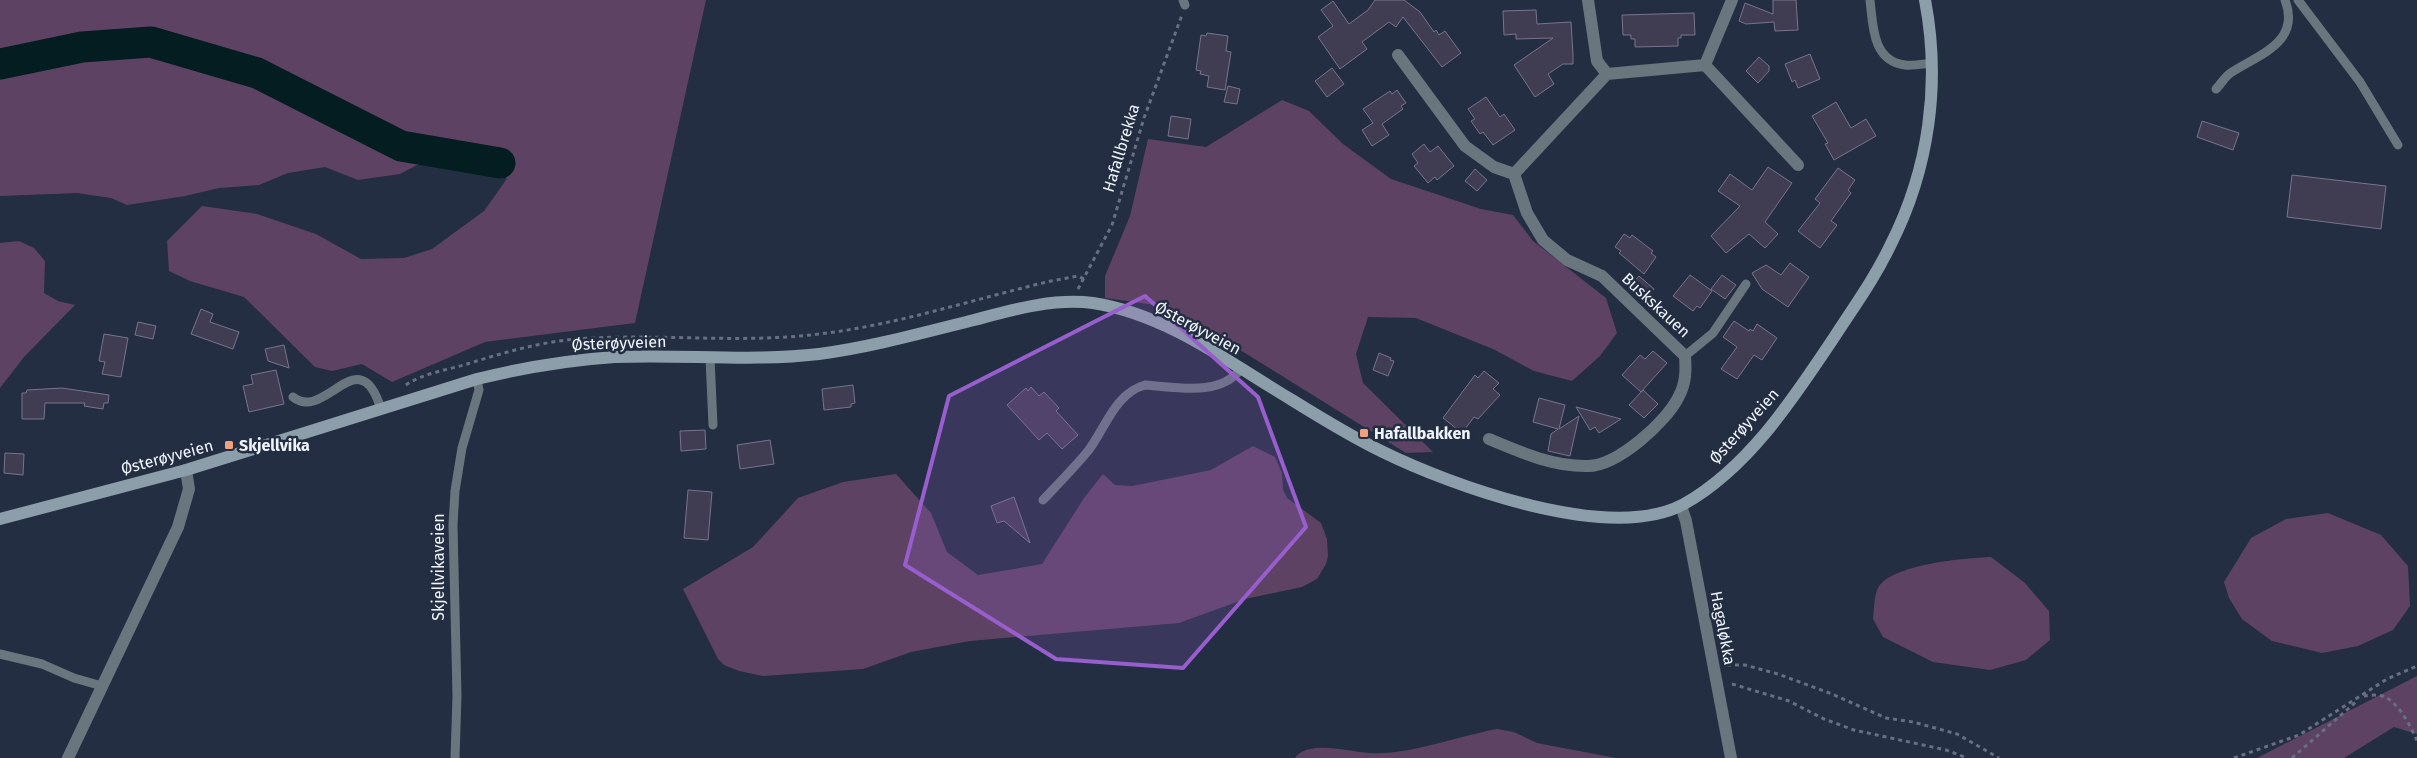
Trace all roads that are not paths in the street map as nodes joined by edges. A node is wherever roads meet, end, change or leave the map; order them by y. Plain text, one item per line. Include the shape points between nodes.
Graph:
1 (1588, 0) edge
2 (1732, 0) edge
3 (1870, 0) edge
4 (1925, 0) edge
5 (2285, 0) edge
6 (2298, 0) edge
7 (1398, 55) dead end
8 (1932, 64) junction
9 (1705, 65) junction
10 (1607, 74) junction
11 (2216, 89) dead end
12 (2398, 145) dead end
13 (1798, 165) dead end
14 (1514, 174) junction
15 (1746, 284) dead end
16 (1685, 356) junction
17 (710, 358) junction
18 (1241, 369) junction
19 (477, 379) junction
20 (293, 397) dead end
21 (381, 409) junction
22 (713, 426) dead end
23 (1489, 439) dead end
24 (186, 470) junction
25 (1043, 500) dead end
26 (1681, 506) junction
27 (0, 519) edge
28 (0, 654) edge
29 (102, 686) junction
30 (68, 758) edge
31 (455, 758) edge
32 (1731, 758) edge

1 - 10 street via 1597,61
2 - 9 street
3 - 8 lane via 1875,42 1880,52 1904,65
4 - 8 main road, Østerøyveien
5 - 11 lane via 2287,32 2258,58 2231,72
6 - 12 lane via 2360,82
7 - 14 street via 1465,146 1494,167
8 - 26 main road, Østerøyveien via 1932,96 1925,150 1906,213 1890,246 1826,350 1768,428 1714,483
9 - 10 street
9 - 13 street
10 - 14 street
14 - 16 street, Buskskauen via 1527,213 1543,240 1567,260 1602,276
15 - 16 lane via 1713,333
16 - 23 street, Buskskauen via 1686,374 1679,398 1644,439 1610,460 1590,467 1566,465 1528,455
17 - 18 main road, Østerøyveien via 762,358 870,346 1026,307 1076,302 1121,309 1146,318 1176,331
17 - 19 main road, Østerøyveien via 584,360 528,367
17 - 22 lane
18 - 25 lane, Østerøyveien via 1234,379 1213,387 1145,385 1136,388 1127,394 1086,453
18 - 26 main road, Østerøyveien via 1384,452 1490,493 1549,509 1597,517 1631,519
19 - 21 main road, Østerøyveien
19 - 31 lane, Skjellvikaveien via 478,390 462,448 455,491
20 - 21 lane via 302,402 313,400 358,379 374,388
21 - 24 main road, Østerøyveien
24 - 27 main road, Østerøyveien
24 - 29 street via 189,489 178,527
26 - 32 street, Hagaløkka
28 - 29 lane via 42,664
29 - 30 street

